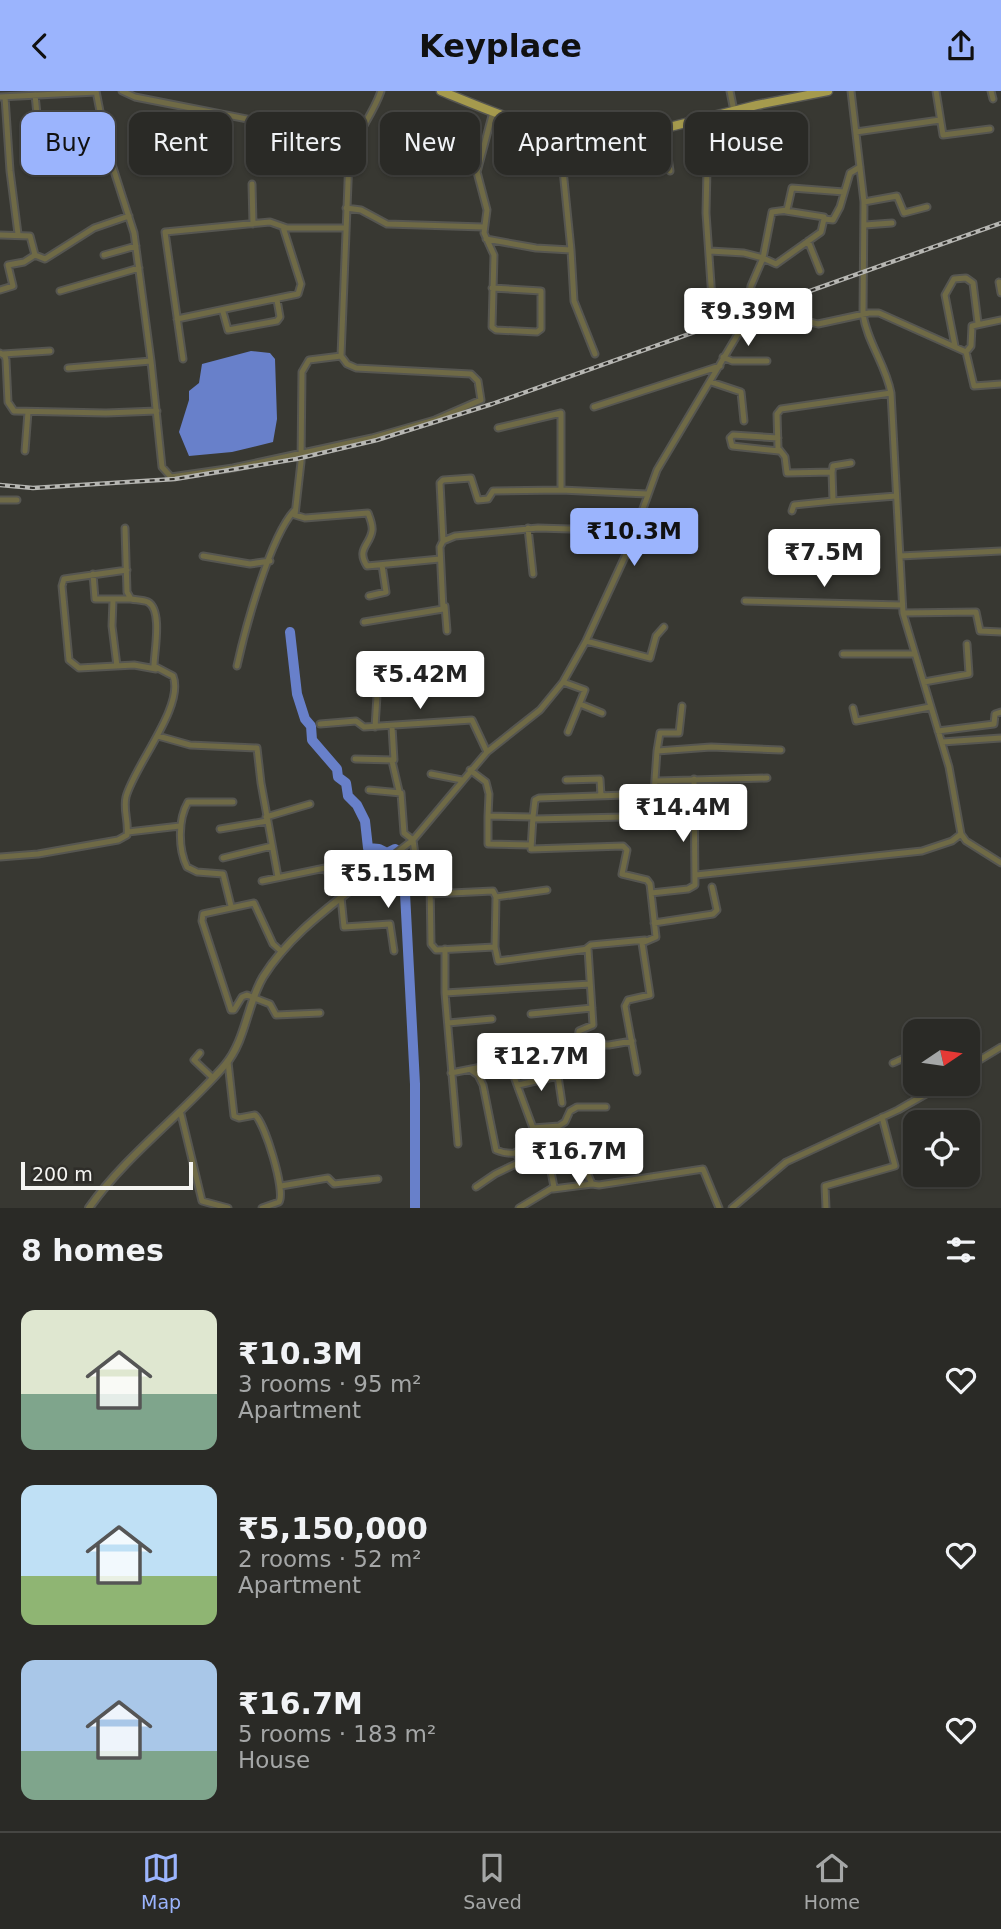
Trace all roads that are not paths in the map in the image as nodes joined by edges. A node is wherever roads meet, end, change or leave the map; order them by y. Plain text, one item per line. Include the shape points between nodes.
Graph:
1 (122, 91) edge
2 (381, 91) edge
3 (441, 91) edge
4 (730, 91) edge
5 (828, 91) edge
6 (851, 91) edge
7 (936, 91) edge
8 (991, 91) edge
9 (96, 92) edge
10 (27, 93) edge
11 (35, 95) junction
12 (3, 97) edge
13 (993, 99) dead end
14 (734, 111) junction
15 (37, 112) edge
16 (100, 112) edge
17 (493, 112) joint
18 (730, 112) edge
19 (246, 119) edge
20 (940, 120) junction
21 (366, 121) edge
22 (990, 129) dead end
23 (856, 132) junction
24 (860, 167) junction
25 (114, 175) edge
26 (348, 175) edge
27 (563, 175) edge
28 (706, 175) edge
29 (252, 184) dead end
30 (844, 192) junction
31 (864, 202) junction
32 (927, 207) dead end
33 (346, 208) junction
34 (783, 211) junction
35 (129, 216) junction
36 (824, 217) dead end
37 (892, 223) dead end
38 (253, 224) junction
39 (865, 225) junction
40 (283, 227) junction
41 (484, 227) junction
42 (345, 228) junction
43 (18, 234) junction
44 (0, 235) edge
45 (485, 239) junction
46 (808, 241) junction
47 (136, 246) junction
48 (570, 250) junction
49 (710, 251) junction
50 (35, 255) junction
51 (104, 255) dead end
52 (763, 258) junction
53 (8, 265) junction
54 (0, 266) edge
55 (139, 268) junction
56 (820, 271) dead end
57 (999, 282) edge
58 (492, 288) junction
59 (0, 290) edge
60 (60, 291) dead end
61 (1001, 293) edge
62 (277, 300) junction
63 (748, 301) junction
64 (223, 312) junction
65 (863, 314) junction
66 (177, 320) junction
67 (1001, 320) edge
68 (978, 323) junction
69 (743, 332) junction
70 (955, 346) junction
71 (50, 351) dead end
72 (966, 352) junction
73 (2, 353) edge
74 (595, 353) dead end
75 (341, 356) junction
76 (723, 357) junction
77 (183, 359) dead end
78 (151, 361) junction
79 (767, 361) dead end
80 (720, 366) junction
81 (68, 368) dead end
82 (711, 382) junction
83 (1001, 384) edge
84 (891, 393) junction
85 (594, 407) dead end
86 (157, 411) junction
87 (28, 412) junction
88 (744, 421) dead end
89 (498, 428) dead end
90 (778, 437) junction
91 (24, 451) dead end
92 (779, 451) junction
93 (301, 454) junction
94 (850, 463) dead end
95 (831, 473) junction
96 (561, 489) junction
97 (647, 494) junction
98 (896, 496) junction
99 (0, 500) edge
100 (17, 500) dead end
101 (833, 501) junction
102 (294, 511) junction
103 (792, 511) dead end
104 (125, 528) dead end
105 (528, 528) junction
106 (635, 531) junction
107 (443, 541) junction
108 (1001, 551) edge
109 (203, 556) dead end
110 (900, 556) junction
111 (440, 559) junction
112 (270, 561) junction
113 (382, 565) junction
114 (127, 570) junction
115 (93, 574) junction
116 (533, 574) dead end
117 (369, 596) dead end
118 (131, 599) junction
119 (113, 600) junction
120 (745, 601) dead end
121 (445, 606) junction
122 (903, 609) junction
123 (364, 622) dead end
124 (664, 627) dead end
125 (447, 631) dead end
126 (1001, 632) edge
127 (586, 641) junction
128 (967, 644) dead end
129 (915, 654) junction
130 (842, 655) dead end
131 (117, 666) junction
132 (237, 666) dead end
133 (156, 669) junction
134 (378, 680) dead end
135 (563, 682) junction
136 (924, 682) junction
137 (580, 704) junction
138 (682, 706) dead end
139 (930, 707) junction
140 (853, 708) dead end
141 (1001, 712) edge
142 (602, 713) dead end
143 (320, 724) dead end
144 (375, 727) junction
145 (392, 727) junction
146 (938, 731) junction
147 (568, 732) dead end
148 (158, 736) junction
149 (1001, 738) edge
150 (942, 742) junction
151 (780, 750) dead end
152 (657, 751) junction
153 (487, 752) junction
154 (355, 759) dead end
155 (392, 761) junction
156 (470, 770) junction
157 (431, 774) dead end
158 (767, 778) dead end
159 (694, 779) junction
160 (462, 780) junction
161 (566, 780) dead end
162 (656, 781) junction
163 (369, 790) dead end
164 (399, 791) junction
165 (601, 796) junction
166 (233, 802) dead end
167 (310, 804) dead end
168 (488, 816) junction
169 (624, 817) dead end
170 (533, 818) junction
171 (267, 819) junction
172 (180, 826) junction
173 (220, 829) dead end
174 (128, 832) junction
175 (961, 834) junction
176 (413, 839) junction
177 (530, 845) junction
178 (272, 846) junction
179 (997, 855) edge
180 (0, 857) edge
181 (223, 857) dead end
182 (391, 857) joint
183 (1001, 863) edge
184 (696, 875) junction
185 (278, 877) junction
186 (262, 881) dead end
187 (712, 887) dead end
188 (547, 890) dead end
189 (651, 893) junction
190 (430, 894) junction
191 (341, 897) junction
192 (496, 897) junction
193 (231, 906) junction
194 (654, 923) junction
195 (645, 940) junction
196 (495, 947) junction
197 (586, 949) junction
198 (445, 950) junction
199 (394, 951) dead end
200 (282, 952) junction
201 (590, 984) junction
202 (445, 993) junction
203 (254, 997) junction
204 (592, 1008) junction
205 (320, 1013) dead end
206 (531, 1014) dead end
207 (492, 1019) dead end
208 (448, 1023) junction
209 (632, 1041) junction
210 (580, 1045) junction
211 (1001, 1047) edge
212 (200, 1053) dead end
213 (903, 1058) edge
214 (980, 1060) edge
215 (228, 1062) junction
216 (509, 1063) junction
217 (893, 1063) dead end
218 (471, 1070) junction
219 (637, 1072) dead end
220 (452, 1073) junction
221 (213, 1078) junction
222 (518, 1085) junction
223 (919, 1096) edge
224 (562, 1103) dead end
225 (606, 1107) dead end
226 (181, 1114) junction
227 (882, 1117) junction
228 (533, 1128) junction
229 (458, 1144) dead end
230 (540, 1147) junction
231 (547, 1151) junction
232 (516, 1152) junction
233 (379, 1179) dead end
234 (592, 1184) junction
235 (281, 1186) junction
236 (476, 1187) dead end
237 (553, 1189) junction
238 (215, 1206) edge
239 (89, 1208) edge
240 (228, 1208) edge
241 (262, 1208) edge
242 (519, 1208) edge
243 (719, 1208) edge
244 (733, 1208) edge
245 (827, 1208) edge

1 - 19 street
2 - 21 street
3 - 17 main road
4 - 14 street
5 - 14 main road
6 - 23 street
7 - 20 street
8 - 13 street
9 - 11 street
9 - 16 street
10 - 11 street
10 - 12 street
11 - 15 street
12 - 43 street
14 - 18 main road
17 - 41 street via 477,172 486,210
20 - 22 street via 944,135
20 - 23 street
23 - 24 street
24 - 30 street via 850,173
24 - 31 street
25 - 35 street
26 - 33 street
27 - 48 street
28 - 49 street
29 - 38 street
30 - 34 street via 792,188 788,209
30 - 46 street via 834,219 824,219 821,232
31 - 32 street via 897,196 904,213
31 - 39 street
33 - 41 street via 361,210 387,224
33 - 42 street
34 - 36 street
34 - 52 street via 772,212
35 - 47 street
35 - 50 street via 94,228 49,258
37 - 39 street
38 - 40 street
38 - 66 street via 165,232
39 - 65 street
40 - 42 street
40 - 62 street via 300,289 294,296
41 - 45 street
42 - 75 street
43 - 44 street
43 - 50 street via 30,236
45 - 48 street
45 - 58 street via 494,255
46 - 52 street via 776,264
46 - 56 street
47 - 51 street
47 - 55 street
48 - 74 street via 574,301
49 - 52 street
49 - 63 street via 713,313
50 - 53 street
52 - 63 street
53 - 54 street
53 - 59 street via 13,286
55 - 60 street
55 - 78 street
57 - 61 street
58 - 58 street via 494,329 541,329 541,291
62 - 64 street
62 - 64 street via 277,321 228,330
63 - 69 street
64 - 66 street
65 - 69 street via 818,324 791,317
65 - 70 street via 884,314
65 - 84 street
66 - 77 street
67 - 68 street
68 - 70 street via 973,283 954,279 945,295
68 - 72 street via 970,328 971,346
69 - 76 street via 733,338
70 - 72 street
71 - 73 street
72 - 83 street via 974,386
73 - 87 street via 9,406
75 - 93 street via 313,359 304,366
75 - 93 street via 356,368 471,374 478,381 481,397 477,404 435,420
76 - 79 street
76 - 80 street
78 - 81 street
78 - 86 street
80 - 82 street
80 - 85 street
82 - 88 street via 741,392
82 - 97 street
84 - 90 street via 781,409
84 - 98 street
86 - 87 street
86 - 93 street via 162,467 171,477
87 - 91 street
89 - 96 street via 561,413
90 - 92 street
90 - 92 street via 730,438 732,446
92 - 95 street via 785,457 787,473
93 - 102 street
94 - 95 street via 833,465
95 - 101 street
96 - 97 street
96 - 107 street via 493,491 488,499 478,501 471,478 441,481
97 - 106 street
98 - 101 street
98 - 110 street
99 - 100 street
101 - 103 street via 794,505
102 - 112 street
102 - 113 street via 302,518 368,513 372,530 364,560 367,566
104 - 114 street
105 - 106 street
105 - 107 street via 464,534
105 - 116 street
106 - 127 street
107 - 111 street
108 - 110 street
109 - 112 street via 250,564
110 - 122 street
111 - 113 street
111 - 121 street
112 - 132 street
113 - 117 street via 386,591
114 - 115 street
114 - 118 street
115 - 119 street via 95,599
115 - 131 street via 62,582 69,660 79,668
118 - 119 street
118 - 133 street via 147,602 153,610
119 - 131 street
120 - 122 street
121 - 123 street
121 - 125 street
122 - 126 street via 976,612 981,631
122 - 129 street
124 - 127 street via 656,636 650,658
127 - 135 street
128 - 136 street via 969,674
129 - 130 street
129 - 136 street
131 - 133 street
133 - 148 street via 170,674 175,682
134 - 144 street
135 - 137 street via 585,690
135 - 153 street via 540,710
136 - 139 street
137 - 142 street
137 - 147 street
138 - 152 street via 679,733 660,733
139 - 140 street via 856,721
139 - 146 street
141 - 146 street via 995,714 994,724
143 - 144 street via 356,721 362,727
144 - 145 street
145 - 153 street via 472,720
145 - 155 street
146 - 150 street
148 - 171 street via 190,745 257,748
148 - 174 street via 133,775 124,816
149 - 150 street
150 - 175 street
151 - 152 street via 711,747
152 - 162 street
153 - 156 street
154 - 155 street
155 - 164 street
156 - 160 street
156 - 168 street via 486,782
157 - 160 street
158 - 159 street
159 - 162 street
159 - 184 street
160 - 176 street
161 - 165 street via 598,779
162 - 165 street via 652,795
163 - 164 street
164 - 176 street via 404,833
165 - 170 street via 537,799
166 - 172 street via 188,802
167 - 171 street
168 - 170 street
168 - 177 street via 488,844
169 - 170 street
170 - 177 street
171 - 173 street
171 - 178 street
172 - 174 street
172 - 193 street via 187,867 223,874
174 - 180 street via 118,840
175 - 179 street via 966,841
175 - 184 street via 922,851
176 - 182 street
176 - 190 street via 418,876 429,880
177 - 189 street via 533,850 623,846 622,874 647,880
178 - 181 street
178 - 185 street
179 - 183 street
182 - 191 street
184 - 189 street via 691,888
185 - 186 street
185 - 191 street via 323,867
187 - 194 street via 713,914
188 - 192 street
189 - 194 street
190 - 192 street via 490,890
190 - 198 street via 431,944 436,950
191 - 199 street via 344,927 390,924
191 - 200 street
192 - 196 street
193 - 200 street via 254,903 273,944
193 - 203 street via 205,912 202,922 231,1010 243,995
194 - 195 street via 655,938
195 - 197 street
195 - 209 street via 650,995 625,1003
196 - 197 street via 498,961
196 - 198 street
197 - 201 street
198 - 202 street
200 - 203 street
201 - 202 street
201 - 204 street
202 - 208 street
203 - 205 street via 270,1004 276,1015
203 - 215 street
204 - 206 street
204 - 210 street via 593,1025 579,1031
207 - 208 street
208 - 220 street
209 - 210 street
209 - 219 street
210 - 216 street
211 - 214 street
212 - 221 street via 194,1060
213 - 217 street
215 - 221 street
215 - 235 street via 234,1116 259,1119
216 - 218 street
216 - 222 street
218 - 220 street
218 - 232 street via 483,1085 494,1147
220 - 229 street
221 - 226 street
222 - 224 street via 558,1076
222 - 228 street
223 - 227 street
225 - 228 street via 577,1107 559,1126
226 - 238 street via 200,1196
226 - 239 street via 123,1166
227 - 244 street via 786,1162
227 - 245 street via 895,1166 825,1186
228 - 230 street
230 - 231 street
230 - 232 street
231 - 234 street via 579,1158
231 - 237 street
232 - 236 street via 520,1163
233 - 235 street via 334,1184 330,1178
234 - 237 street
234 - 243 street via 703,1169
235 - 241 street via 279,1202
237 - 242 street
238 - 240 street

